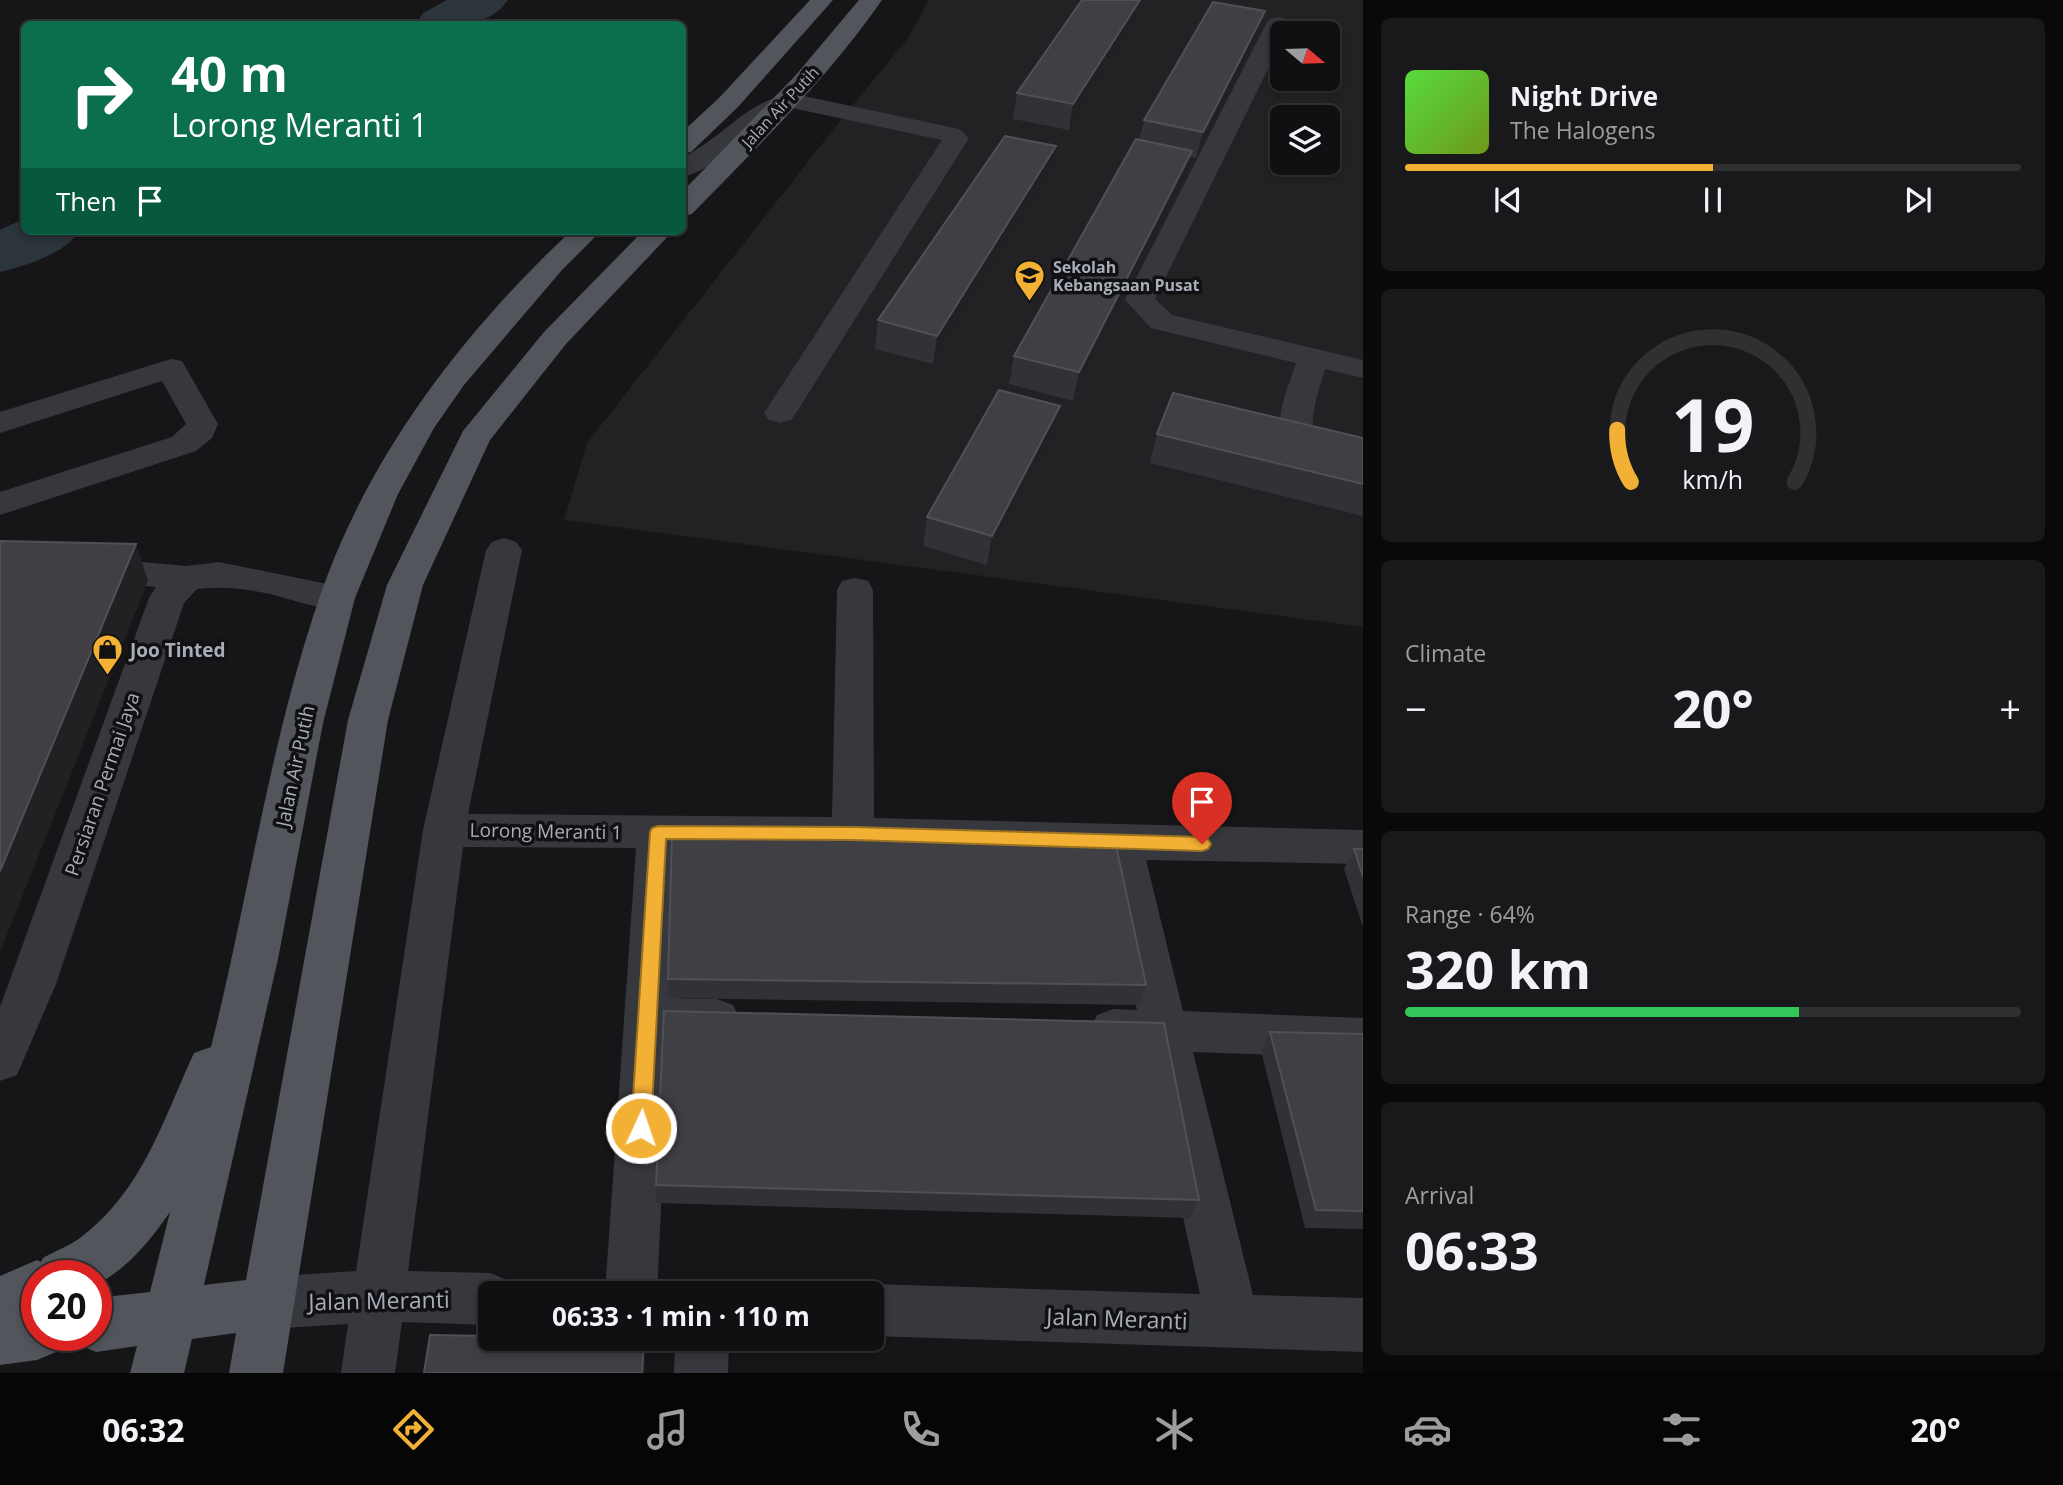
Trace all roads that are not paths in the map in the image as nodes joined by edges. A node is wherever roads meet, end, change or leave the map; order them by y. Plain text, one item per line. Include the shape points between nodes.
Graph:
1 (822, 0) edge
2 (871, 0) edge
3 (1270, 40) edge
4 (790, 100) junction
5 (686, 142) edge
6 (686, 167) edge
7 (686, 204) edge
8 (583, 235) edge
9 (655, 235) edge
10 (1313, 357) junction
11 (1363, 369) edge
12 (780, 413) dead end
13 (0, 423) edge
14 (1363, 463) edge
15 (0, 504) edge
16 (504, 550) dead end
17 (0, 561) edge
18 (186, 578) junction
19 (855, 590) dead end
20 (337, 598) junction
21 (444, 830) junction
22 (658, 832) junction
23 (853, 834) junction
24 (1122, 843) junction
25 (1363, 847) edge
26 (256, 959) junction
27 (17, 986) edge
28 (647, 1017) junction
29 (759, 1020) edge
30 (1067, 1028) edge
31 (1165, 1030) junction
32 (1363, 1038) edge
33 (0, 1060) edge
34 (90, 1260) edge
35 (632, 1281) edge
36 (21, 1293) edge
37 (378, 1296) junction
38 (478, 1299) edge
39 (0, 1302) edge
40 (267, 1303) junction
41 (884, 1310) edge
42 (172, 1314) junction
43 (1233, 1321) junction
44 (112, 1323) edge
45 (1363, 1325) edge
46 (21, 1335) edge
47 (0, 1338) edge
48 (702, 1351) edge
49 (157, 1373) edge
50 (256, 1373) edge
51 (368, 1373) edge
52 (701, 1373) edge

1 - 5 main road
2 - 4 main road, Jalan Air Putih
3 - 10 street via 1140,300 1162,322
4 - 6 street via 765,108 713,153
4 - 7 main road, Jalan Air Putih
4 - 12 street via 956,138
8 - 20 main road, Jalan Air Putih via 453,378 418,428 381,494
9 - 40 main road via 555,338 475,438 405,585 368,720
10 - 11 street
10 - 14 street via 1295,436 1300,448
13 - 15 street via 171,368 202,424 184,444
16 - 21 street
17 - 18 street
18 - 20 street via 219,574
18 - 27 street, Persiaran Permai Jaya via 167,598
19 - 23 street
20 - 26 main road, Jalan Air Putih via 303,723
21 - 22 street, Lorong Meranti 1
21 - 37 street
22 - 23 street, Lorong Meranti 1
22 - 28 street
23 - 24 street, Lorong Meranti 1
24 - 25 street, Lorong Meranti 1
24 - 31 street
26 - 34 main road via 166,1177 134,1222
26 - 42 main road, Jalan Air Putih
27 - 33 street, Persiaran Permai Jaya
28 - 29 street
28 - 35 street
30 - 31 street
31 - 32 street
31 - 43 street
36 - 39 main road
37 - 38 street, Jalan Meranti
37 - 40 street, Jalan Meranti
37 - 51 street
40 - 42 main road
40 - 50 main road
41 - 43 street, Jalan Meranti
42 - 44 main road
42 - 49 main road, Jalan Air Putih
43 - 45 street, Jalan Meranti
46 - 47 main road
48 - 52 street

